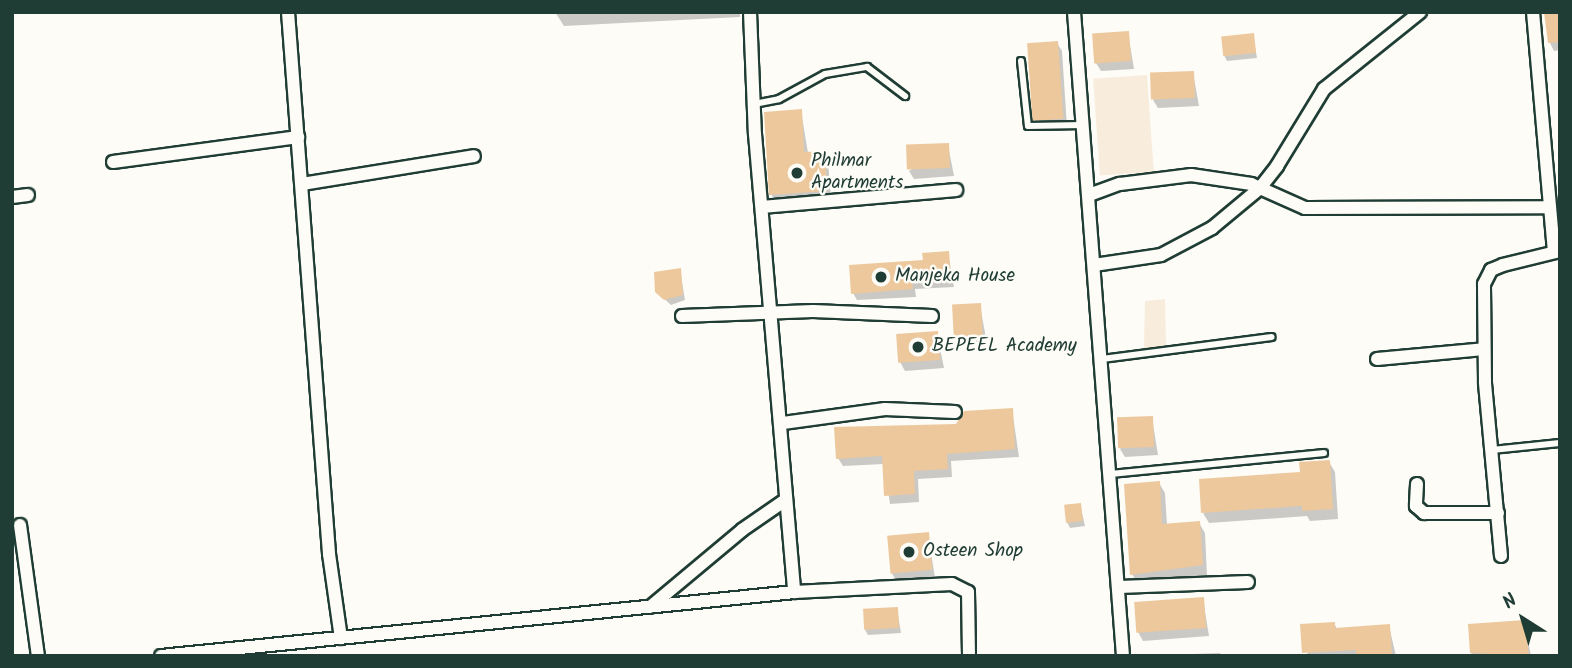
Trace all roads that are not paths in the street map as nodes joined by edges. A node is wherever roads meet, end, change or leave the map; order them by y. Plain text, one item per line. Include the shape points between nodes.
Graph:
1 (288, 12) edge
2 (750, 12) edge
3 (1073, 12) edge
4 (1420, 12) edge
5 (1533, 12) edge
6 (1021, 61) dead end
7 (905, 96) dead end
8 (754, 104) junction
9 (1083, 125) junction
10 (298, 137) junction
11 (474, 156) dead end
12 (113, 162) dead end
13 (302, 184) junction
14 (1260, 188) junction
15 (956, 190) dead end
16 (28, 195) dead end
17 (1088, 195) junction
18 (12, 197) edge
19 (762, 207) junction
20 (1550, 207) junction
21 (1557, 251) edge
22 (1094, 265) junction
23 (770, 313) junction
24 (682, 316) dead end
25 (932, 316) dead end
26 (1272, 337) dead end
27 (1484, 349) junction
28 (1102, 359) junction
29 (1377, 359) dead end
30 (956, 411) dead end
31 (783, 423) junction
32 (1560, 443) edge
33 (1492, 450) junction
34 (1324, 453) dead end
35 (1111, 474) junction
36 (1417, 484) dead end
37 (784, 501) junction
38 (1498, 513) junction
39 (20, 525) dead end
40 (1501, 556) dead end
41 (1248, 582) dead end
42 (1119, 587) junction
43 (794, 592) junction
44 (649, 608) junction
45 (341, 638) junction
46 (38, 656) edge
47 (161, 656) edge
48 (969, 656) edge
49 (1123, 656) edge

1 - 10 street
2 - 8 street
3 - 9 street
4 - 14 street via 1324,89
5 - 20 street
6 - 9 lane via 1028,126
7 - 8 lane via 867,67 825,74 779,99
8 - 19 street
9 - 17 street
10 - 12 street
10 - 13 street
11 - 13 street
13 - 45 street via 329,554
14 - 17 street via 1191,175 1120,184
14 - 20 street via 1305,208
14 - 22 street via 1212,228 1177,248 1148,259
15 - 19 street
16 - 18 street
17 - 22 street
19 - 23 street
20 - 21 street
21 - 27 street via 1503,265 1486,276 1481,299
22 - 28 street
23 - 24 street
23 - 25 street
23 - 31 street
26 - 28 lane
27 - 29 street
27 - 33 street
28 - 35 street
30 - 31 street via 885,409
31 - 37 street
32 - 33 lane
33 - 38 street
34 - 35 lane
35 - 42 street
36 - 38 street via 1416,506 1424,513
37 - 43 street
37 - 44 street
38 - 40 street
39 - 46 street
41 - 42 street
42 - 49 street
43 - 44 street
43 - 48 street via 960,585 968,592
44 - 45 street
45 - 47 street

